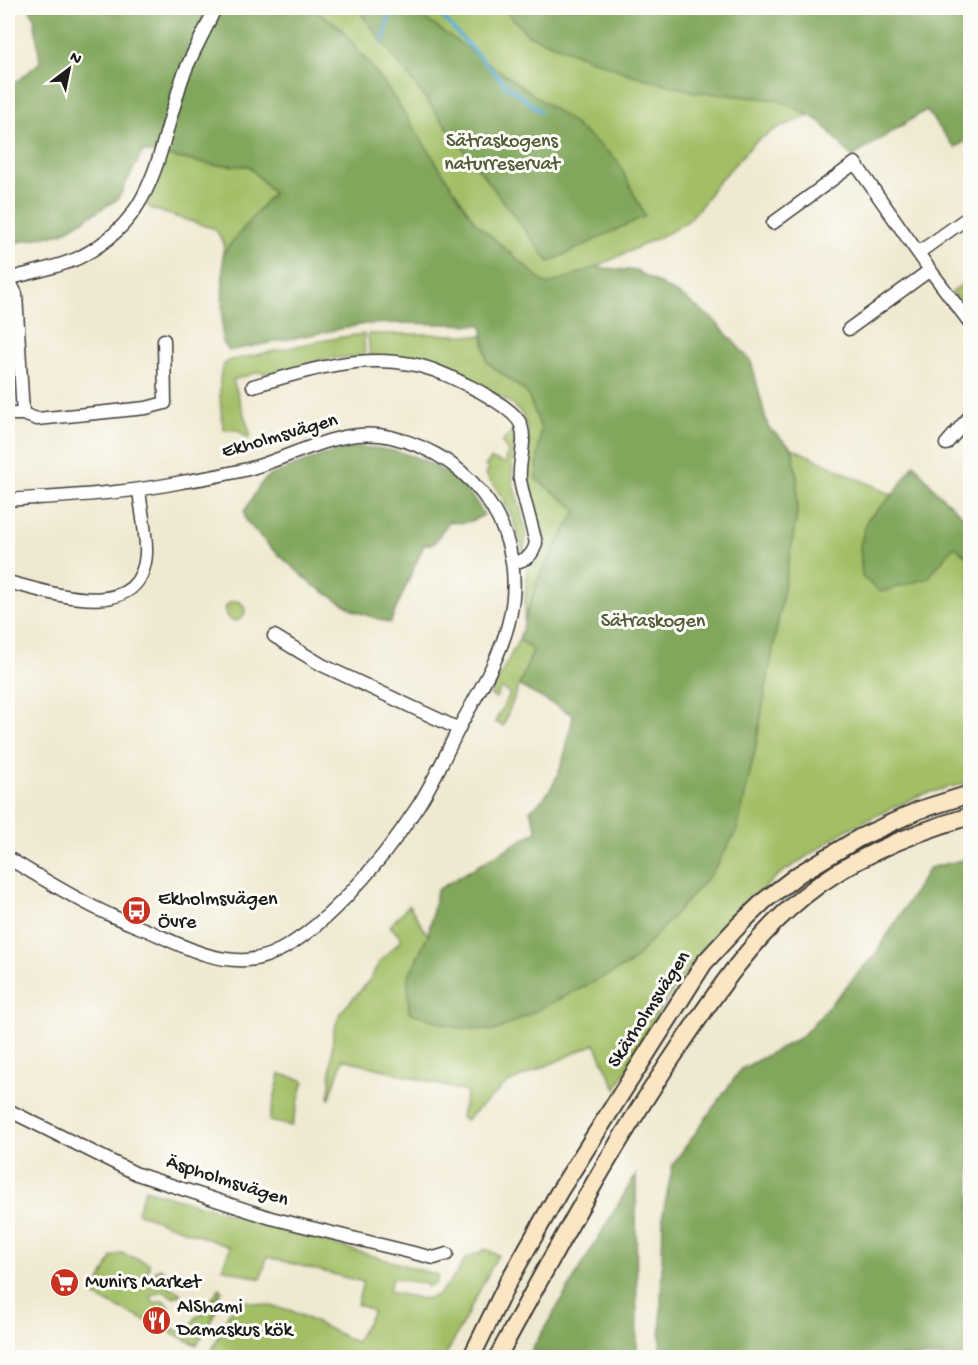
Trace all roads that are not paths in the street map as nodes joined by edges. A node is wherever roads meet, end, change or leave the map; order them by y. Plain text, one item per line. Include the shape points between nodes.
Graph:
1 (215, 8) edge
2 (970, 216) edge
3 (773, 223) dead end
4 (918, 254) junction
5 (930, 270) junction
6 (8, 278) edge
7 (970, 324) edge
8 (849, 329) dead end
9 (164, 340) dead end
10 (253, 386) dead end
11 (8, 414) edge
12 (23, 414) junction
13 (970, 416) edge
14 (946, 444) dead end
15 (139, 490) junction
16 (8, 500) edge
17 (513, 563) junction
18 (8, 582) edge
19 (274, 636) dead end
20 (459, 729) junction
21 (970, 794) edge
22 (970, 816) edge
23 (8, 858) edge
24 (8, 1110) edge
25 (447, 1254) dead end
26 (471, 1358) edge
27 (497, 1358) edge

1 - 6 street via 183,75 147,191 123,226 80,258
2 - 4 street
3 - 4 street via 855,163
4 - 5 street
5 - 7 street
5 - 8 street
6 - 12 street via 16,294
9 - 12 street via 165,403 37,419
10 - 17 street via 354,361 399,363 447,375 492,398 522,427 520,478 536,543 527,559
11 - 12 street
13 - 14 street
15 - 16 street, Ekholmsvägen
15 - 17 street, Ekholmsvägen via 253,468 333,440 387,435 419,444 468,476 502,525
15 - 18 street via 146,554 134,585 100,600 74,599
17 - 20 street, Ekholmsvägen via 512,606 504,638
19 - 20 street via 322,665
20 - 23 street, Ekholmsvägen via 420,802 375,866 318,924 291,945 251,960 202,955 108,914
21 - 26 main road, Skärholmsvägen via 919,810 859,838 799,874 765,900 704,963 559,1192
22 - 27 main road via 901,840 840,871 806,894 758,939 663,1070 584,1199
24 - 25 street, Äspholmsvägen via 137,1174 271,1218 434,1258

